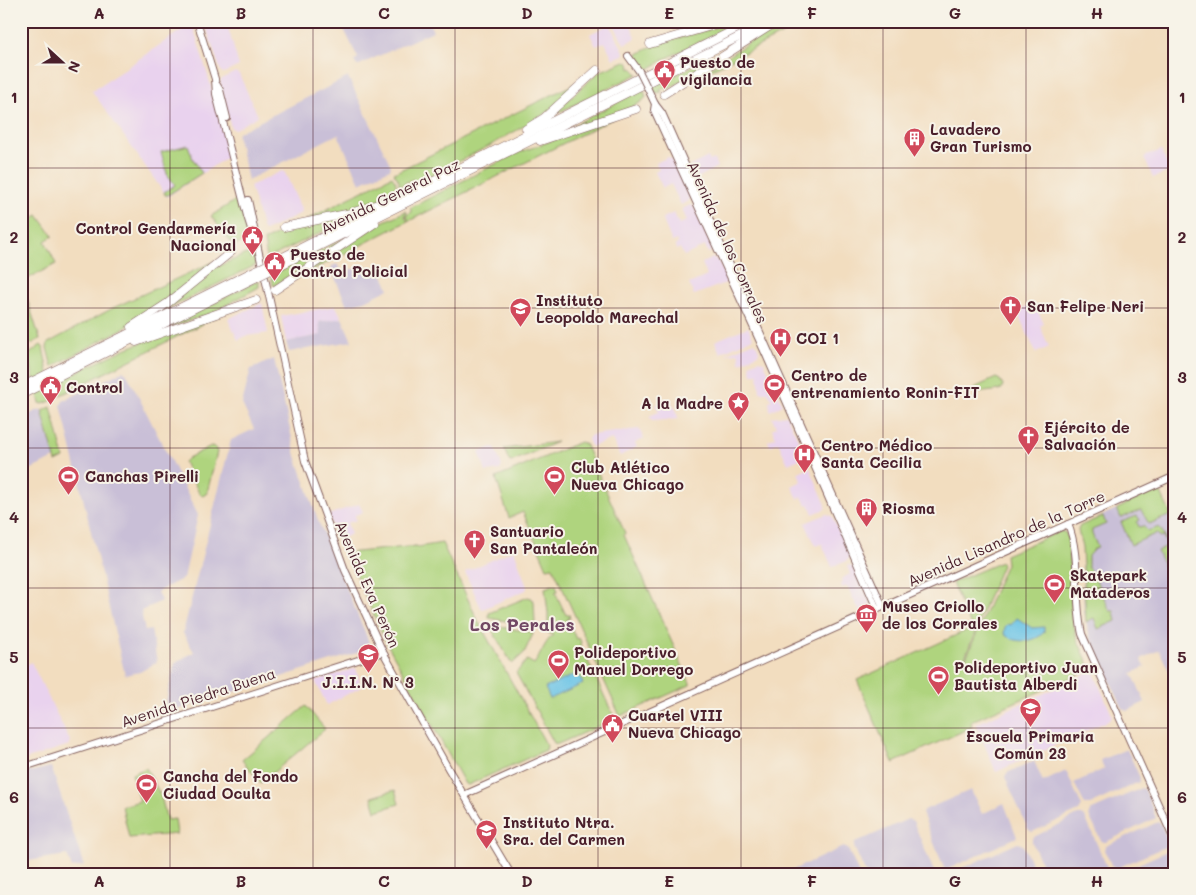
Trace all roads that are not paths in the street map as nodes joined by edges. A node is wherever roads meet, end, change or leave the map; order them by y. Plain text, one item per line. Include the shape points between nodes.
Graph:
1 (197, 21) edge
2 (728, 21) edge
3 (752, 21) edge
4 (770, 21) edge
5 (778, 21) edge
6 (650, 44) dead end
7 (628, 56) dead end
8 (597, 70) dead end
9 (664, 94) dead end
10 (636, 109) dead end
11 (494, 150) junction
12 (494, 160) junction
13 (407, 198) junction
14 (284, 227) dead end
15 (231, 252) dead end
16 (261, 262) dead end
17 (254, 274) junction
18 (265, 278) dead end
19 (275, 290) dead end
20 (256, 300) dead end
21 (106, 352) junction
22 (84, 355) junction
23 (57, 373) junction
24 (27, 387) edge
25 (21, 395) edge
26 (1175, 476) edge
27 (1068, 524) junction
28 (880, 608) junction
29 (383, 652) junction
30 (21, 768) edge
31 (464, 795) junction
32 (1175, 842) edge
33 (511, 874) edge

1 - 16 main road via 220,90
2 - 6 highway
3 - 11 highway, Avenida General Paz
4 - 12 highway, Avenida General Paz
5 - 9 highway
7 - 28 main road, Avenida de los Corrales, bridge via 665,120
8 - 11 highway via 544,118
10 - 12 highway
11 - 13 highway, Avenida General Paz
12 - 13 highway, Avenida General Paz
13 - 14 highway
13 - 17 highway, Avenida General Paz, bridge
13 - 19 highway
15 - 22 highway via 161,308
17 - 21 highway, Avenida General Paz
17 - 22 highway, Avenida General Paz
18 - 29 main road, Avenida Eva Perón via 305,461 345,570
20 - 21 highway
21 - 23 highway, Avenida General Paz
22 - 23 highway, Avenida General Paz
23 - 24 highway, Avenida General Paz
24 - 25 highway, Avenida General Paz
26 - 27 main road, Avenida Lisandro de la Torre
27 - 28 main road, Avenida Lisandro de la Torre
27 - 32 main road via 1073,537 1077,610 1082,634
28 - 31 main road, Avenida Lisandro de la Torre
29 - 30 main road, Avenida Piedra Buena
29 - 31 main road, Avenida Eva Perón
31 - 33 main road, Avenida Eva Perón

